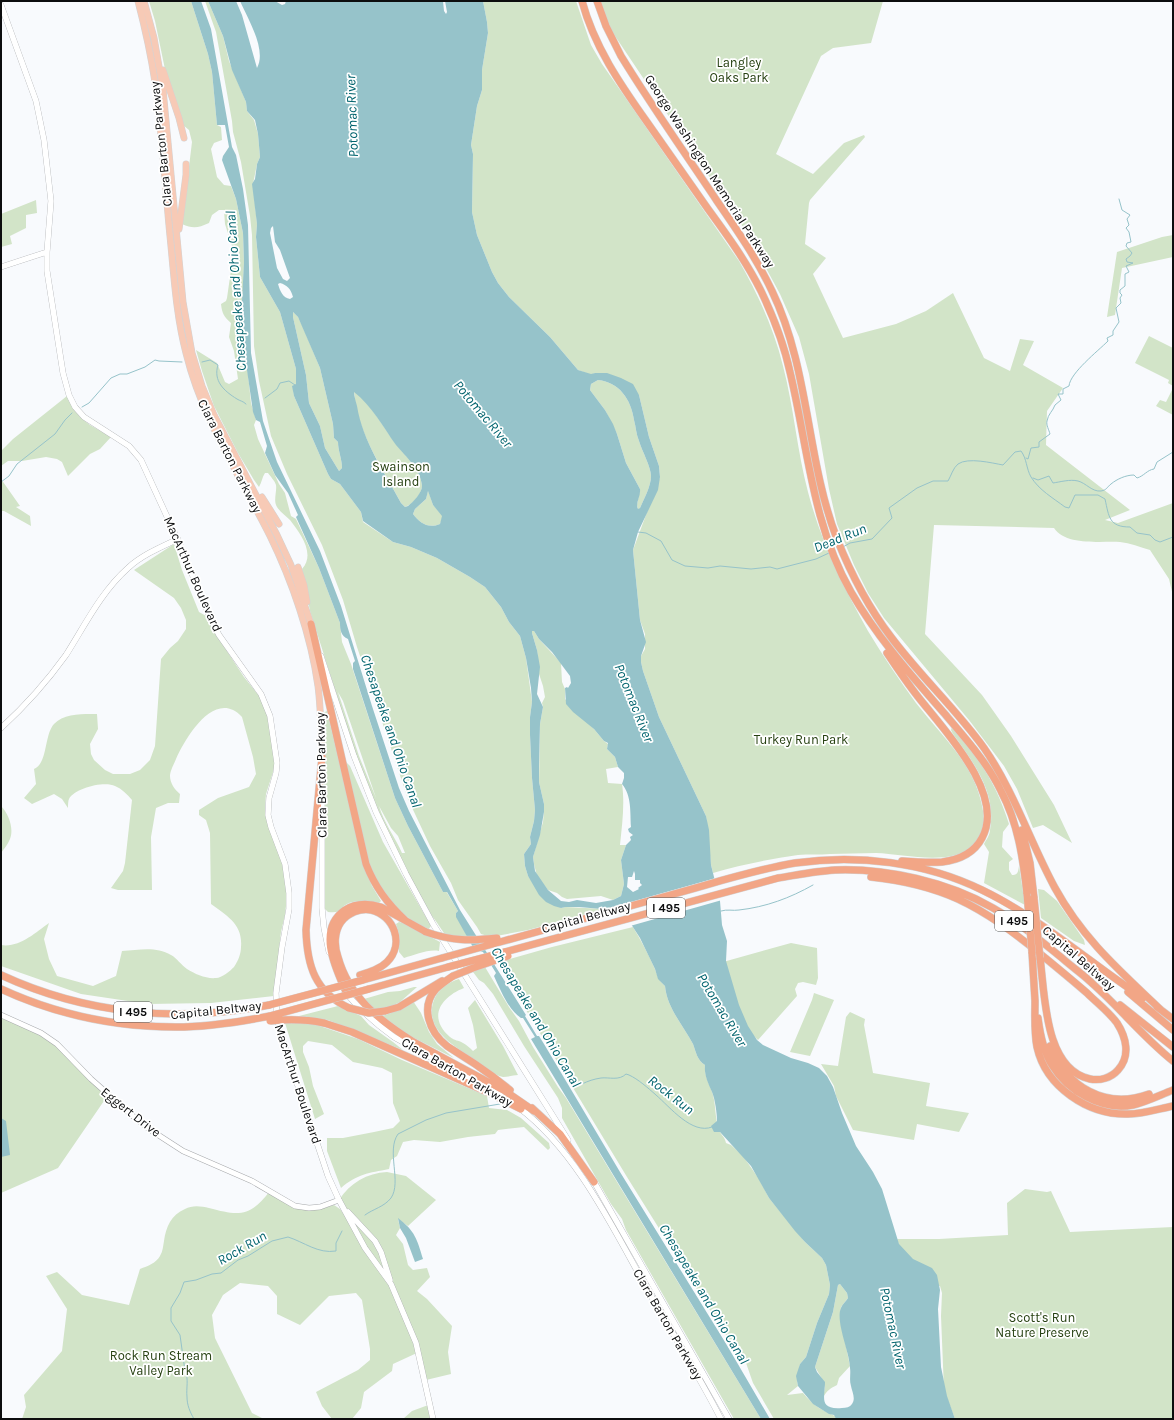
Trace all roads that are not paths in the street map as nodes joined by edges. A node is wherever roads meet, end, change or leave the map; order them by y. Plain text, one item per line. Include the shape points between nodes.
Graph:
1 (138, 1) edge
2 (144, 1) edge
3 (582, 1) edge
4 (597, 1) edge
5 (1, 5) edge
6 (154, 38) junction
7 (184, 138) dead end
8 (186, 164) dead end
9 (178, 249) junction
10 (47, 252) junction
11 (1, 267) edge
12 (186, 339) junction
13 (189, 353) junction
14 (237, 460) junction
15 (279, 524) dead end
16 (178, 538) junction
17 (298, 567) dead end
18 (311, 624) junction
19 (874, 629) junction
20 (1, 728) edge
21 (322, 757) junction
22 (1013, 801) junction
23 (856, 859) junction
24 (813, 873) junction
25 (405, 920) junction
26 (498, 940) junction
27 (1032, 952) junction
28 (507, 954) junction
29 (1040, 958) junction
30 (1, 975) edge
31 (453, 976) junction
32 (362, 977) junction
33 (1112, 977) junction
34 (1095, 985) junction
35 (1, 989) edge
36 (347, 994) junction
37 (1161, 1010) junction
38 (1, 1015) edge
39 (270, 1019) junction
40 (1173, 1019) edge
41 (1173, 1030) edge
42 (1173, 1047) edge
43 (1173, 1061) edge
44 (1173, 1085) edge
45 (1173, 1090) edge
46 (1163, 1091) junction
47 (1173, 1106) edge
48 (521, 1109) junction
49 (534, 1111) junction
50 (594, 1182) junction
51 (339, 1200) junction
52 (344, 1208) junction
53 (391, 1284) junction
54 (434, 1419) edge
55 (721, 1419) edge
56 (729, 1419) edge

1 - 12 main road, Clara Barton Parkway via 155,81 177,305
2 - 6 main road, Clara Barton Parkway
3 - 19 highway, George Washington Memorial Parkway via 596,40 617,79 736,248 764,297 790,373 824,531 844,578
4 - 22 highway, George Washington Memorial Parkway via 621,56 740,235 773,292 796,356 823,495 853,576 892,638 984,748 1001,774
5 - 10 main road, MacArthur Boulevard via 36,101 41,124 51,202
6 - 7 main road
6 - 9 main road, Clara Barton Parkway via 163,89
8 - 9 main road
9 - 12 main road, Clara Barton Parkway
10 - 11 main road
10 - 16 main road, MacArthur Boulevard via 47,271 63,373 69,394 75,407 84,417 129,446 141,460
12 - 13 main road, Clara Barton Parkway
13 - 14 main road, Clara Barton Parkway
13 - 21 main road, Clara Barton Parkway via 195,383 207,413 270,535 297,599 318,685
14 - 15 main road
14 - 18 main road, Clara Barton Parkway via 291,565
16 - 20 main road via 128,567 108,588 64,657 23,707
16 - 51 main road, MacArthur Boulevard via 211,620 261,694 270,716 277,763 268,815 285,864 290,893 276,993 277,1018 321,1156
17 - 18 main road
18 - 25 highway via 366,864 381,894
18 - 50 main road, Clara Barton Parkway via 354,756 376,812 406,874 433,924
19 - 23 highway via 907,683 971,767 983,793 987,821 985,833 978,845 970,853 958,858 940,862
19 - 27 highway, bridge via 975,750 1007,803 1018,835 1024,865
21 - 31 highway, bridge via 306,930 306,942 315,978 334,1000 349,1008 369,1013 399,1006
21 - 36 main road, Clara Barton Parkway via 324,928 334,968
22 - 29 highway, bridge via 1027,848
22 - 37 highway via 1048,874 1082,930 1107,959
23 - 26 highway, Capital Beltway / I 495 via 822,860 775,867
23 - 33 highway, Capital Beltway / I 495 via 918,868 949,876 982,890 1028,916
24 - 28 highway, Capital Beltway / I 495 via 778,878 555,938
24 - 29 highway via 868,876 926,888 957,899 992,918 1073,980 1112,1017 1123,1035 1126,1046 1123,1063 1112,1075 1101,1079 1085,1077 1068,1065 1056,1049 1049,1031
24 - 34 highway, Capital Beltway / I 495 via 837,870 884,873 930,882 962,893 1010,918
25 - 26 highway, bridge via 426,932 448,939
25 - 36 highway via 381,907 368,904 353,906 337,918 332,928 330,943 336,968
26 - 32 highway, Capital Beltway / I 495, bridge via 442,958
27 - 46 highway via 1041,1037 1045,1051 1062,1079 1084,1096 1110,1105 1132,1105
27 - 47 highway via 1035,1037 1044,1065 1055,1082 1068,1094 1098,1110 1135,1113
28 - 31 highway, bridge
28 - 39 highway, Capital Beltway / I 495, bridge via 448,967
29 - 46 highway via 1046,1031 1053,1054 1061,1068 1084,1088 1104,1097 1130,1100
30 - 32 highway, Capital Beltway / I 495, bridge via 39,991 91,1006 169,1014 202,1014 269,1005
31 - 49 highway via 436,990 430,1000 428,1019 433,1031 447,1046 490,1074
32 - 49 highway via 388,961 396,945 395,932 388,920 370,910 356,911 344,919 336,937 336,952 340,966 358,997 375,1015 398,1032 505,1090
33 - 37 highway, Capital Beltway / I 495
33 - 41 highway
34 - 42 highway
34 - 43 highway, Capital Beltway / I 495
35 - 39 highway, Capital Beltway / I 495 via 60,1010 120,1023 175,1027
36 - 48 main road, Clara Barton Parkway via 365,1014 394,1037
37 - 40 highway, Capital Beltway / I 495
38 - 51 street, Eggert Drive via 41,1033 57,1044 135,1118 183,1151 252,1181 295,1206 320,1207
39 - 48 highway, bridge via 309,1020 352,1032
44 - 46 highway
45 - 46 highway
48 - 55 main road, Clara Barton Parkway via 554,1142 589,1187
49 - 50 highway via 567,1142
50 - 56 main road, Clara Barton Parkway
51 - 52 main road, MacArthur Boulevard
52 - 53 main road, MacArthur Boulevard via 365,1248
52 - 53 main road, MacArthur Boulevard via 375,1241
53 - 54 main road, MacArthur Boulevard via 416,1343

